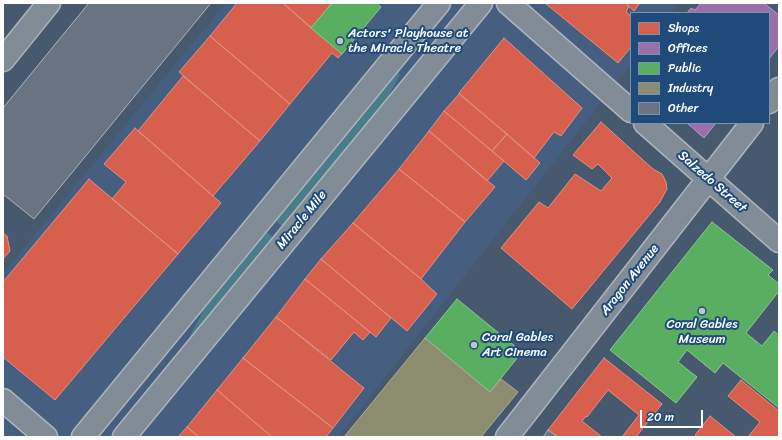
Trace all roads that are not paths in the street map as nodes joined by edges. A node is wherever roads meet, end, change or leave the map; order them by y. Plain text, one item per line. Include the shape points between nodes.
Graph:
1 (49, 3) edge
2 (440, 3) edge
3 (481, 3) edge
4 (508, 3) edge
5 (3, 60) edge
6 (779, 89) edge
7 (770, 101) edge
8 (630, 110) edge
9 (646, 124) edge
10 (751, 124) edge
11 (709, 179) junction
12 (779, 241) edge
13 (3, 400) edge
14 (46, 437) edge
15 (83, 437) edge
16 (124, 437) edge
17 (507, 437) edge

1 - 5 main road
2 - 15 main road
3 - 16 main road, Miracle Mile
4 - 8 main road
6 - 7 main road
9 - 11 main road, Salzedo Street
10 - 11 main road, Aragon Avenue
11 - 12 main road, Salzedo Street
11 - 17 main road, Aragon Avenue
13 - 14 main road

